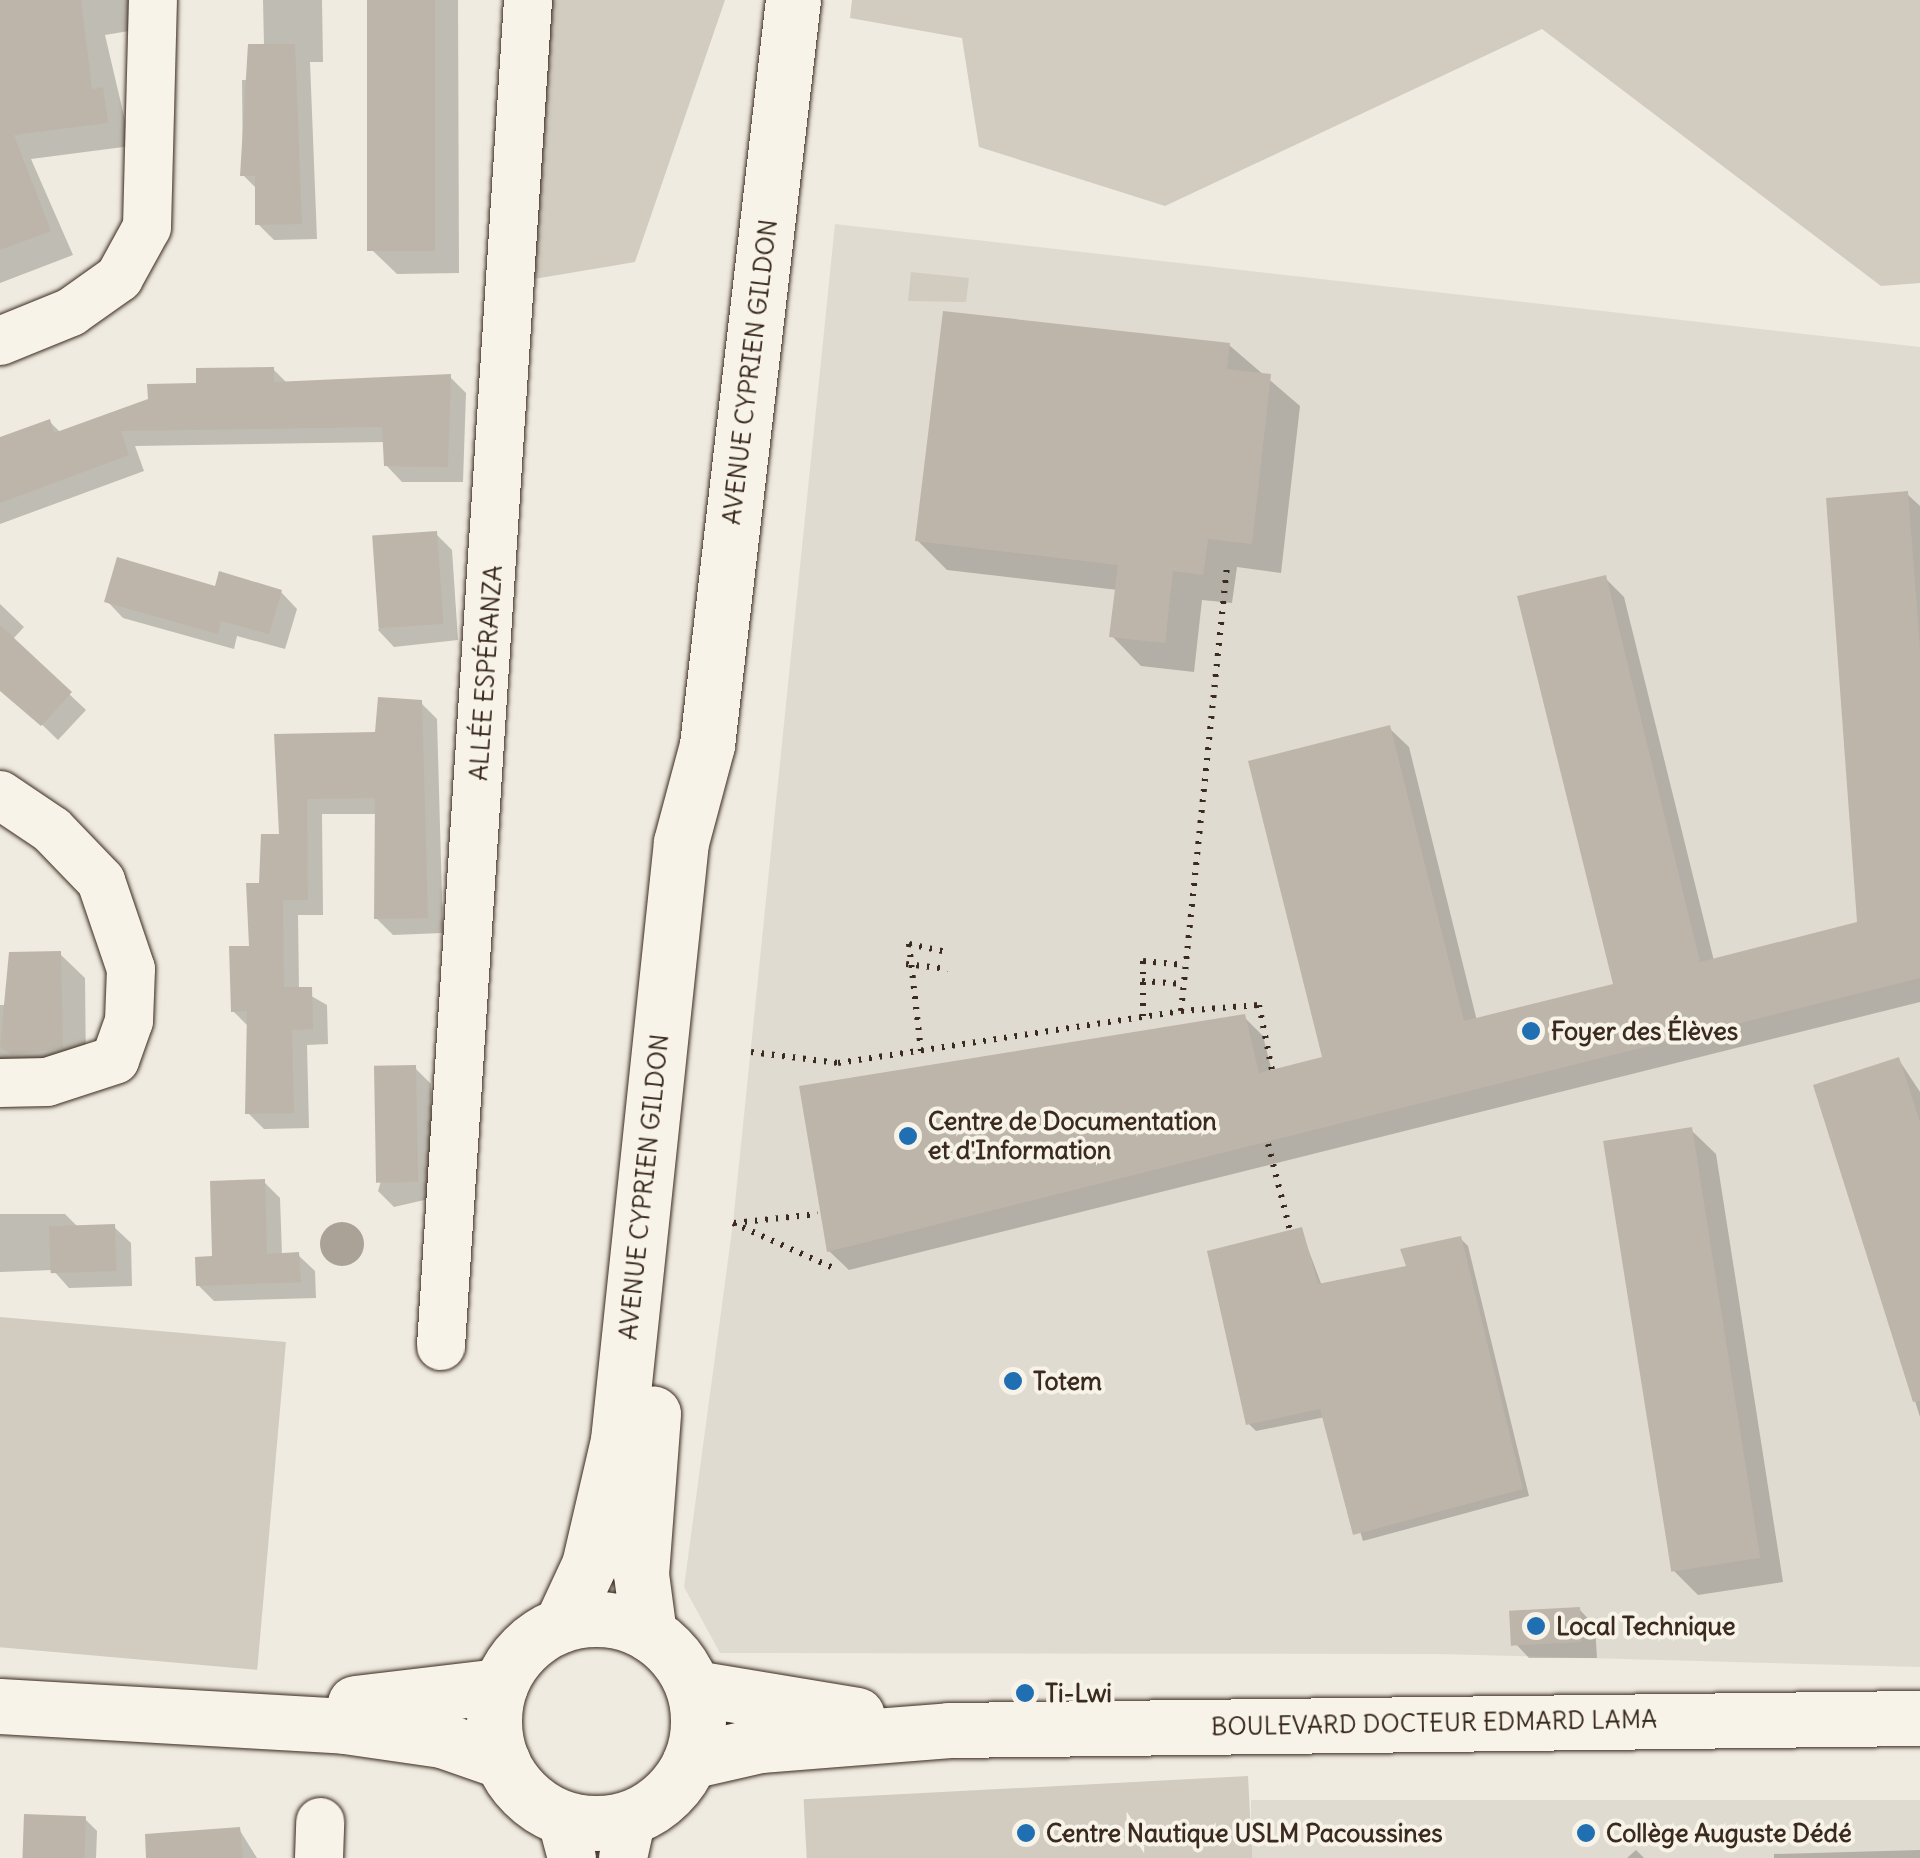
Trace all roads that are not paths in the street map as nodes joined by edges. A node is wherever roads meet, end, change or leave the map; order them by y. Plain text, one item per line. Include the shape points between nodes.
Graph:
1 (153, 0) edge
2 (528, 0) edge
3 (793, 0) edge
4 (0, 341) edge
5 (707, 744) junction
6 (0, 795) edge
7 (0, 1083) edge
8 (442, 1346) dead end
9 (562, 1625) junction
10 (650, 1634) junction
11 (500, 1686) junction
12 (694, 1688) junction
13 (0, 1706) edge
14 (165, 1712) junction
15 (1920, 1718) edge
16 (949, 1730) junction
17 (690, 1761) junction
18 (502, 1762) junction
19 (567, 1837) edge
20 (628, 1837) edge

1 - 4 street via 148,227 119,278 70,312
2 - 8 street, ALLÉE ESPÉRANZA
3 - 5 street, AVENUE CYPRIEN GILDON
5 - 9 street, AVENUE CYPRIEN GILDON via 681,842 618,1440 590,1565
5 - 10 street, AVENUE CYPRIEN GILDON via 711,832 649,1448 641,1574
6 - 7 street via 52,830 100,881 130,968 129,1021 114,1060 47,1082
9 - 10 street via 600,1619
9 - 11 street via 528,1645
10 - 12 street
11 - 14 street via 438,1699
11 - 18 street via 494,1727
12 - 16 street, BOULEVARD DOCTEUR EDMARD LAMA
12 - 17 street
13 - 14 street
14 - 18 street via 403,1734
15 - 16 street, BOULEVARD DOCTEUR EDMARD LAMA
16 - 17 street, BOULEVARD DOCTEUR EDMARD LAMA via 760,1744
17 - 20 street
18 - 19 street
19 - 20 street

